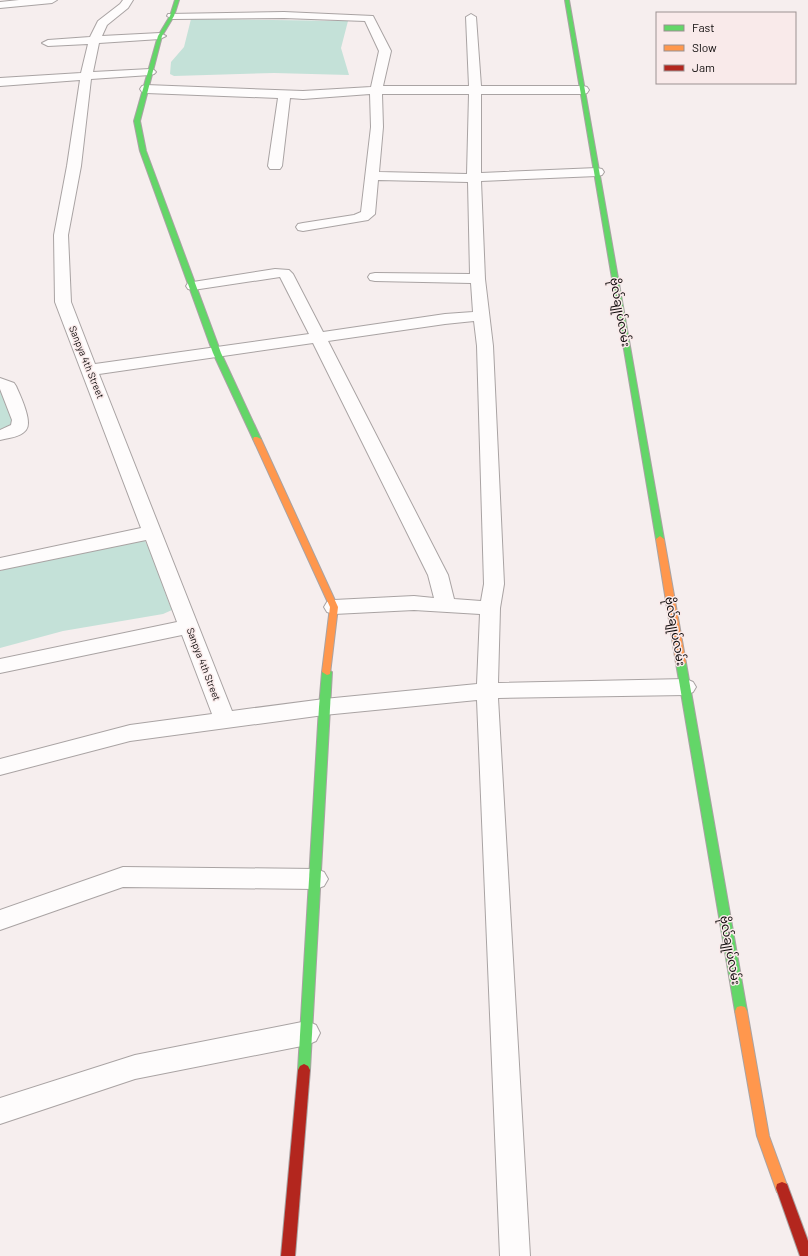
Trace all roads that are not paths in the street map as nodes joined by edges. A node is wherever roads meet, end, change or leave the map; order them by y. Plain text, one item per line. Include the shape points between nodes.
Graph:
1 (52, 0) edge
2 (128, 0) edge
3 (177, 0) edge
4 (567, 0) edge
5 (0, 5) edge
6 (172, 16) junction
7 (471, 17) dead end
8 (160, 36) junction
9 (94, 40) junction
10 (48, 43) dead end
11 (150, 72) junction
12 (86, 76) junction
13 (0, 82) edge
14 (146, 89) junction
15 (475, 89) junction
16 (376, 90) junction
17 (582, 90) junction
18 (284, 94) junction
19 (275, 166) dead end
20 (597, 172) junction
21 (372, 176) junction
22 (474, 178) junction
23 (303, 227) dead end
24 (375, 277) dead end
25 (478, 279) junction
26 (193, 286) junction
27 (481, 316) junction
28 (319, 337) junction
29 (217, 351) junction
30 (90, 370) junction
31 (0, 383) edge
32 (0, 435) edge
33 (153, 532) junction
34 (0, 564) edge
35 (446, 605) junction
36 (334, 607) junction
37 (490, 608) junction
38 (189, 627) junction
39 (0, 666) edge
40 (686, 687) junction
41 (488, 691) junction
42 (324, 706) junction
43 (225, 720) junction
44 (0, 767) edge
45 (316, 879) junction
46 (0, 920) edge
47 (307, 1032) junction
48 (0, 1111) edge
49 (288, 1256) edge
50 (515, 1256) edge
51 (807, 1256) edge

1 - 5 street
2 - 9 street, Sanpya 4th Street via 102,23
3 - 6 street
4 - 17 street, ဗိုလ်ချုပ်လမ်း
6 - 8 street
6 - 16 street via 284,15 369,18 385,51
7 - 15 street
8 - 9 street
8 - 11 street
9 - 10 street
9 - 12 street, Sanpya 4th Street
11 - 12 street
11 - 14 street
12 - 13 street
12 - 30 street, Sanpya 4th Street via 74,166 61,235 63,302
14 - 18 street
14 - 26 street via 138,121 144,151
15 - 16 street
15 - 17 street
15 - 22 street
16 - 18 street
16 - 21 street via 377,127
17 - 20 street, ဗိုလ်ချုပ်လမ်း
18 - 19 street
20 - 22 street
20 - 40 street, ဗိုလ်ချုပ်လမ်း
21 - 22 street
21 - 23 street via 368,214 354,219
22 - 25 street
24 - 25 street
25 - 27 street
26 - 28 street via 284,273
26 - 29 street
27 - 28 street
27 - 37 street via 485,346 494,584
28 - 29 street
28 - 35 street via 438,575
29 - 30 street
29 - 36 street
30 - 33 street, Sanpya 4th Street
31 - 32 street via 8,386 20,420 19,428
33 - 34 street
33 - 38 street, Sanpya 4th Street
35 - 36 street via 414,603
35 - 37 street
36 - 42 street
37 - 41 street
38 - 39 street
38 - 43 street, Sanpya 4th Street
40 - 41 street
40 - 51 street, ဗိုလ်ချုပ်လမ်း via 763,1136
41 - 42 street
41 - 50 street
42 - 43 street
42 - 45 street
43 - 44 street via 130,733
45 - 46 street via 123,877
45 - 47 street
47 - 48 street via 135,1067
47 - 49 street

